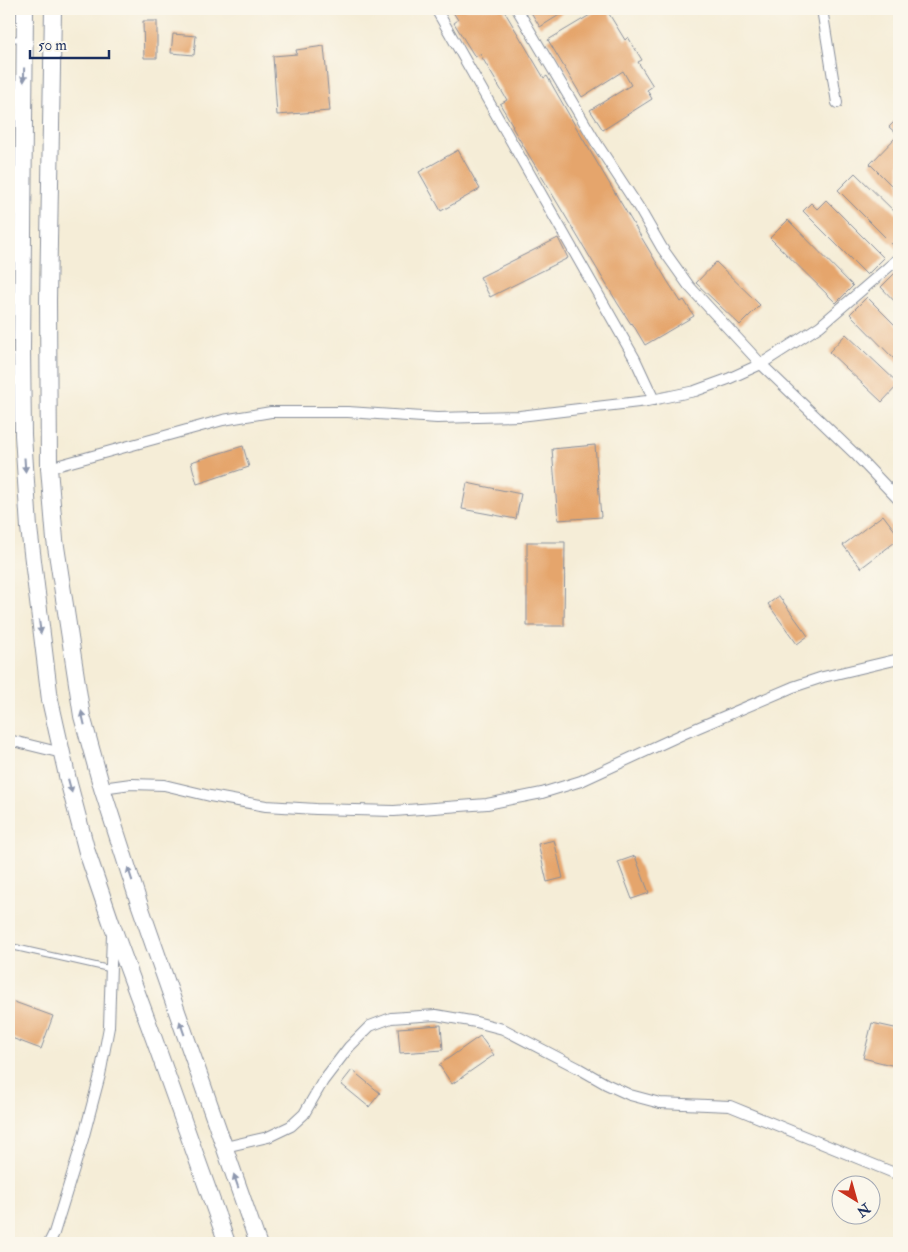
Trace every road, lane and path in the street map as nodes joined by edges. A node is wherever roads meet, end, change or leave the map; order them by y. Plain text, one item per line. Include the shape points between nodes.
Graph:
1 (25, 9) edge
2 (53, 9) edge
3 (436, 9) edge
4 (516, 9) edge
5 (822, 9) edge
6 (17, 38) edge
7 (837, 103) dead end
8 (16, 173) edge
9 (899, 258) edge
10 (761, 364) junction
11 (654, 400) junction
12 (49, 468) junction
13 (899, 500) edge
14 (899, 659) edge
15 (9, 740) edge
16 (62, 753) junction
17 (102, 788) junction
18 (112, 925) junction
19 (9, 946) edge
20 (111, 969) junction
21 (225, 1147) junction
22 (899, 1175) edge
23 (244, 1203) junction
24 (216, 1211) junction
25 (49, 1243) edge
26 (227, 1243) edge
27 (258, 1243) edge

1 - 6 highway
2 - 12 highway
3 - 11 street via 631,352
4 - 10 street via 662,248 689,286
5 - 7 street
6 -> 8 highway
8 -> 16 highway via 28,528 50,700
9 - 10 street via 820,326
10 - 11 street via 695,391
10 - 13 street
11 - 12 street via 520,416 437,418 348,412 271,412 223,420
17 -> 12 highway via 82,716 54,540
14 - 17 street via 793,687 580,781 542,793 487,804 394,811 316,809 266,806 164,785 131,784
15 - 16 street
16 -> 18 highway via 87,852
21 -> 17 highway
18 - 20 street
18 - 24 highway
19 - 20 lane
20 - 25 street via 110,1027 100,1076 68,1193
21 - 22 street via 268,1137 291,1126 304,1114 323,1081 349,1047 370,1026 391,1018 436,1015 503,1029 630,1095 660,1103 730,1106
23 -> 21 highway
23 - 24 highway
23 - 27 highway
24 - 26 highway

